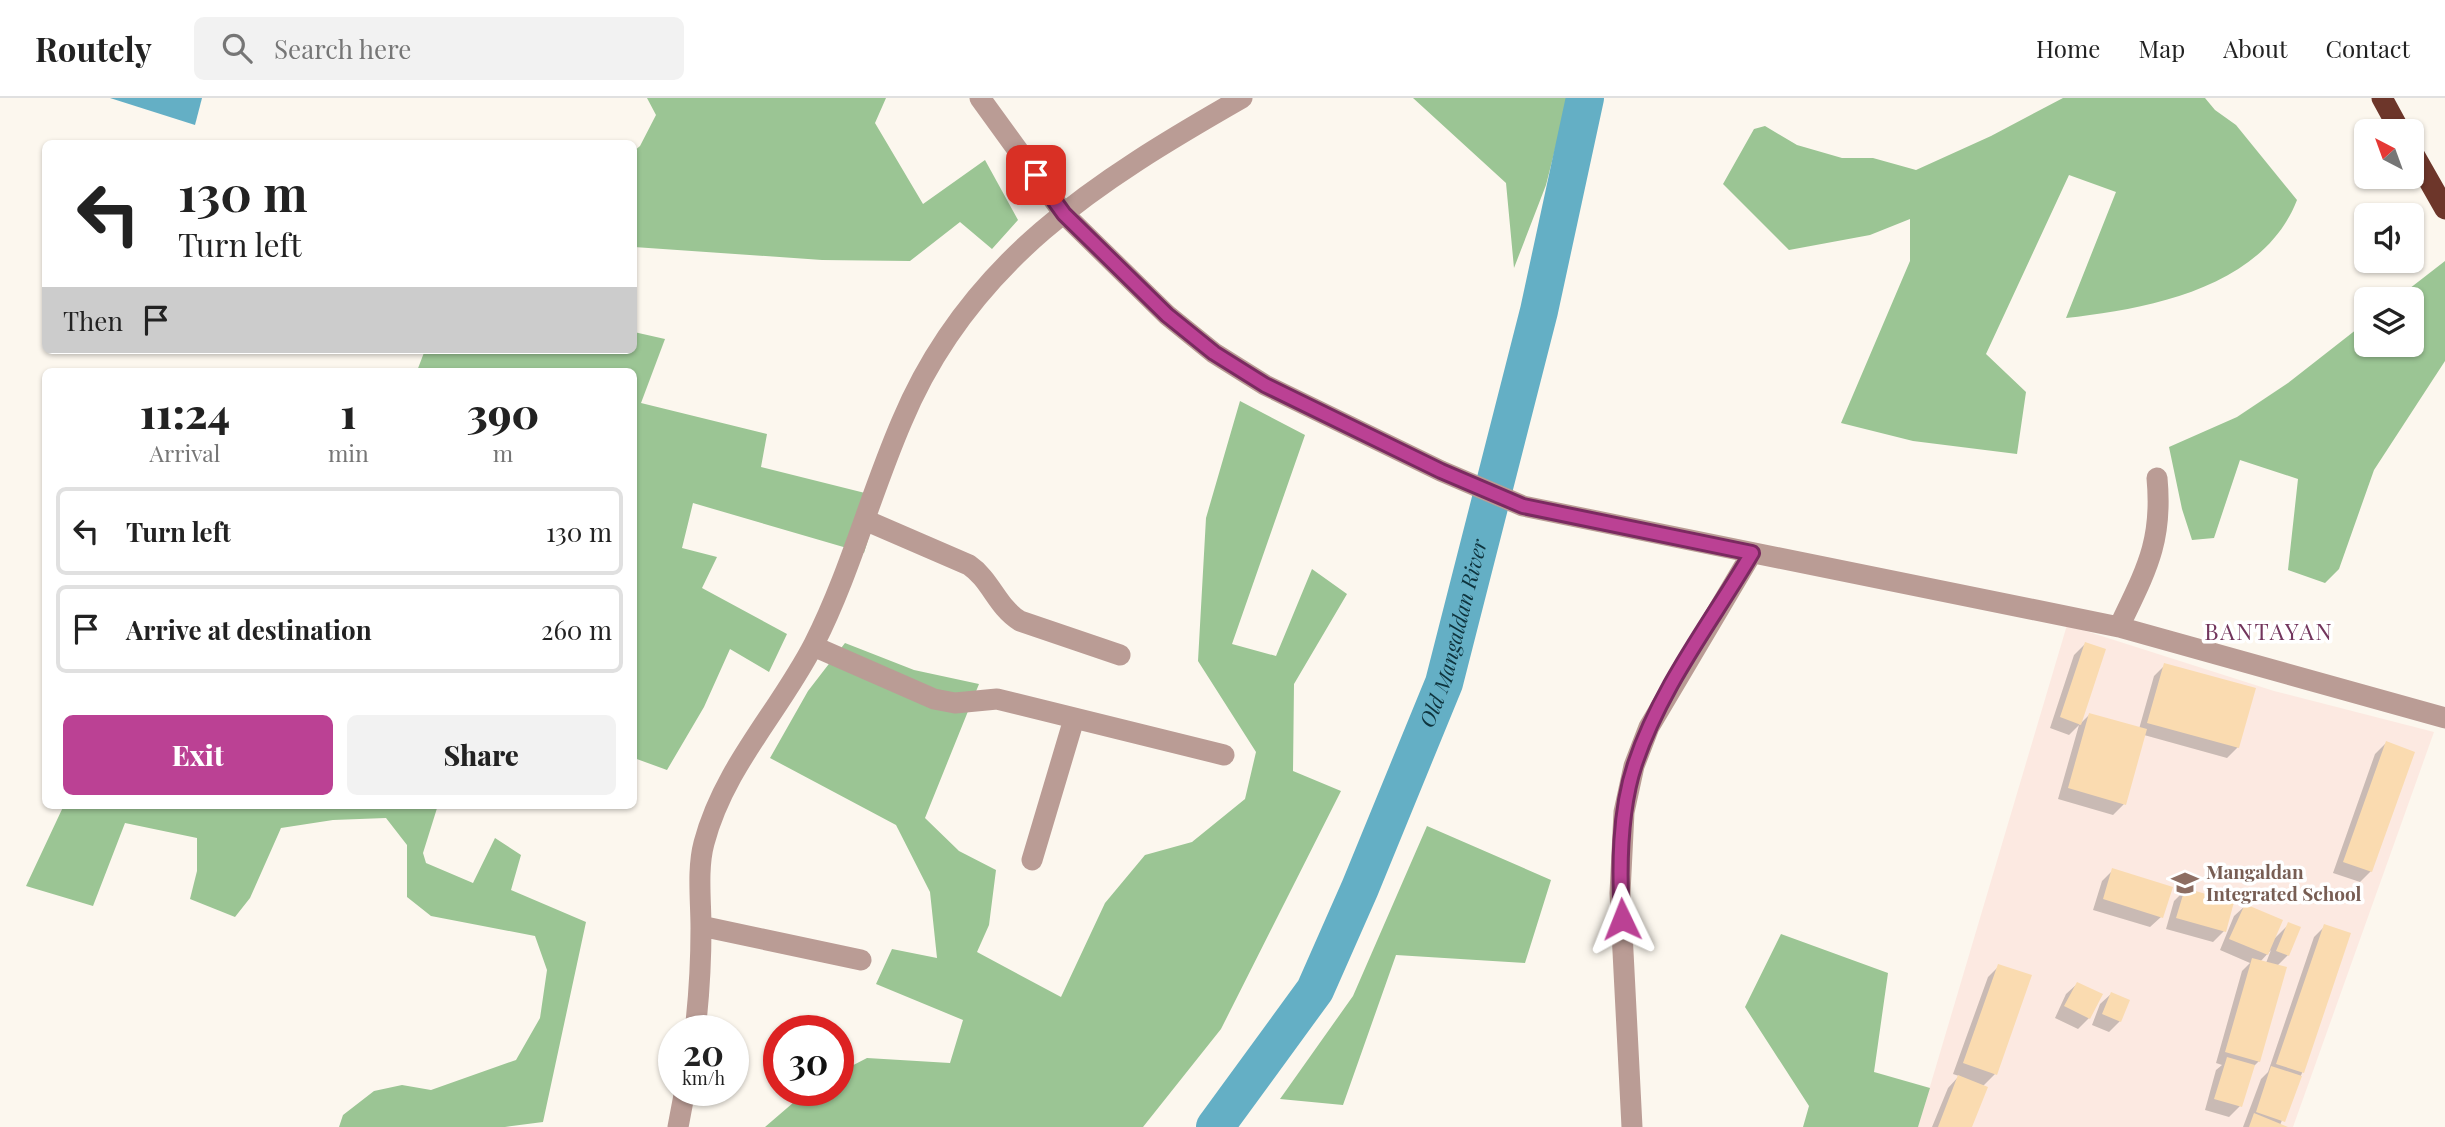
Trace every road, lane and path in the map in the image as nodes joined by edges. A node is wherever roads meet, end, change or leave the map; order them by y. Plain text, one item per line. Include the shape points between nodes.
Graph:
1 (980, 98) edge
2 (1242, 98) edge
3 (2382, 98) edge
4 (2393, 119) edge
5 (2424, 171) edge
6 (2445, 209) edge
7 (1064, 214) junction
8 (2157, 478) dead end
9 (864, 520) junction
10 (1752, 553) junction
11 (2119, 627) junction
12 (813, 646) junction
13 (1120, 655) dead end
14 (2445, 717) edge
15 (1074, 719) junction
16 (1224, 755) dead end
17 (1032, 860) dead end
18 (701, 926) junction
19 (861, 960) dead end
20 (696, 1015) edge
21 (682, 1106) edge
22 (678, 1127) edge
23 (1632, 1127) edge

1 - 7 street
2 - 7 street via 1160,144
3 - 4 highway
5 - 6 highway
7 - 9 street via 987,283 948,331 902,421
7 - 10 street via 1167,315 1214,353 1265,385 1523,506
8 - 11 street via 2158,537
9 - 12 street
9 - 13 street via 969,565 1020,621
10 - 11 street
10 - 23 street via 1650,727 1634,766 1624,812 1620,893
11 - 14 street
12 - 15 street via 934,699 955,703 997,699
12 - 18 street via 734,768 713,811 703,847
15 - 16 street
15 - 17 street
18 - 19 street
18 - 20 street
21 - 22 street

